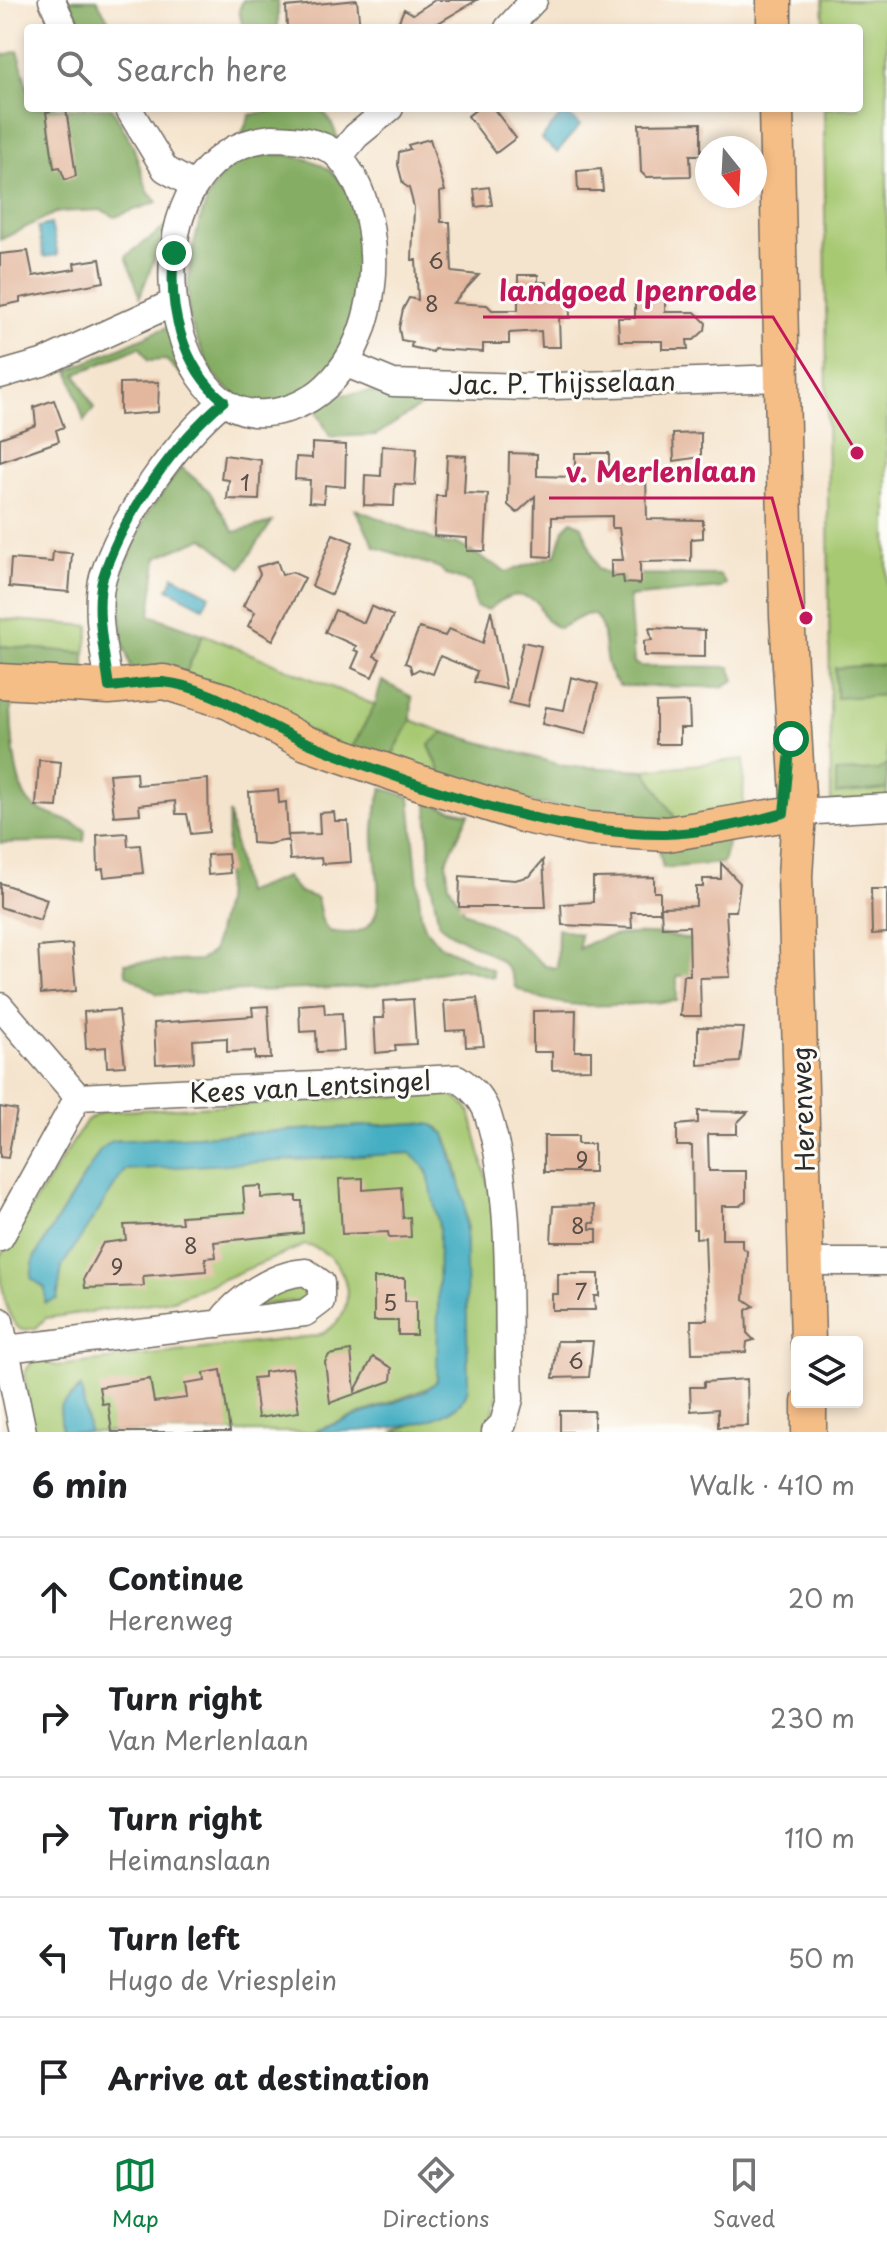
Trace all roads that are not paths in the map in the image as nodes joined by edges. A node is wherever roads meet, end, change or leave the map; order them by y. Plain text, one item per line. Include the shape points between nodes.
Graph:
1 (52, 0) edge
2 (534, 0) edge
3 (774, 0) edge
4 (62, 24) edge
5 (512, 24) edge
6 (774, 24) edge
7 (130, 112) edge
8 (385, 112) edge
9 (776, 112) edge
10 (339, 157) junction
11 (193, 185) junction
12 (173, 303) junction
13 (347, 364) junction
14 (0, 375) edge
15 (782, 378) junction
16 (224, 401) junction
17 (0, 681) edge
18 (109, 687) junction
19 (887, 807) edge
20 (800, 812) junction
21 (0, 1006) edge
22 (78, 1097) junction
23 (0, 1238) edge
24 (807, 1262) junction
25 (887, 1262) edge
26 (0, 1321) edge
27 (219, 1324) dead end
28 (808, 1336) edge
29 (6, 1349) junction
30 (809, 1408) edge
31 (23, 1432) edge
32 (495, 1432) edge
33 (809, 1432) edge

1 - 4 street
2 - 5 street
3 - 6 main road
7 - 11 street via 165,169
8 - 10 street
9 - 15 main road, Herenweg
10 - 11 street via 299,140 253,140 219,156
10 - 13 street via 362,197 371,248 366,320
11 - 12 street via 182,209 171,278
12 - 14 street via 42,363
12 - 16 street via 197,372
13 - 15 street, Jac. P. Thijsselaan via 393,383 528,387
13 - 16 street via 327,388 280,411 246,411
15 - 20 main road, Herenweg via 792,722
16 - 18 street via 198,422 132,513 103,579
17 - 18 main road
18 - 20 main road via 164,682 229,702 306,743 418,782 588,829 667,834
19 - 20 street
20 - 24 main road, Herenweg via 795,876
21 - 22 street
22 - 23 street
22 - 32 street, Kees van Lentsingel via 457,1078 472,1088 488,1113 502,1185 510,1399
24 - 25 street
24 - 28 main road, Herenweg
26 - 29 street
27 - 29 street
29 - 31 street
30 - 33 main road

